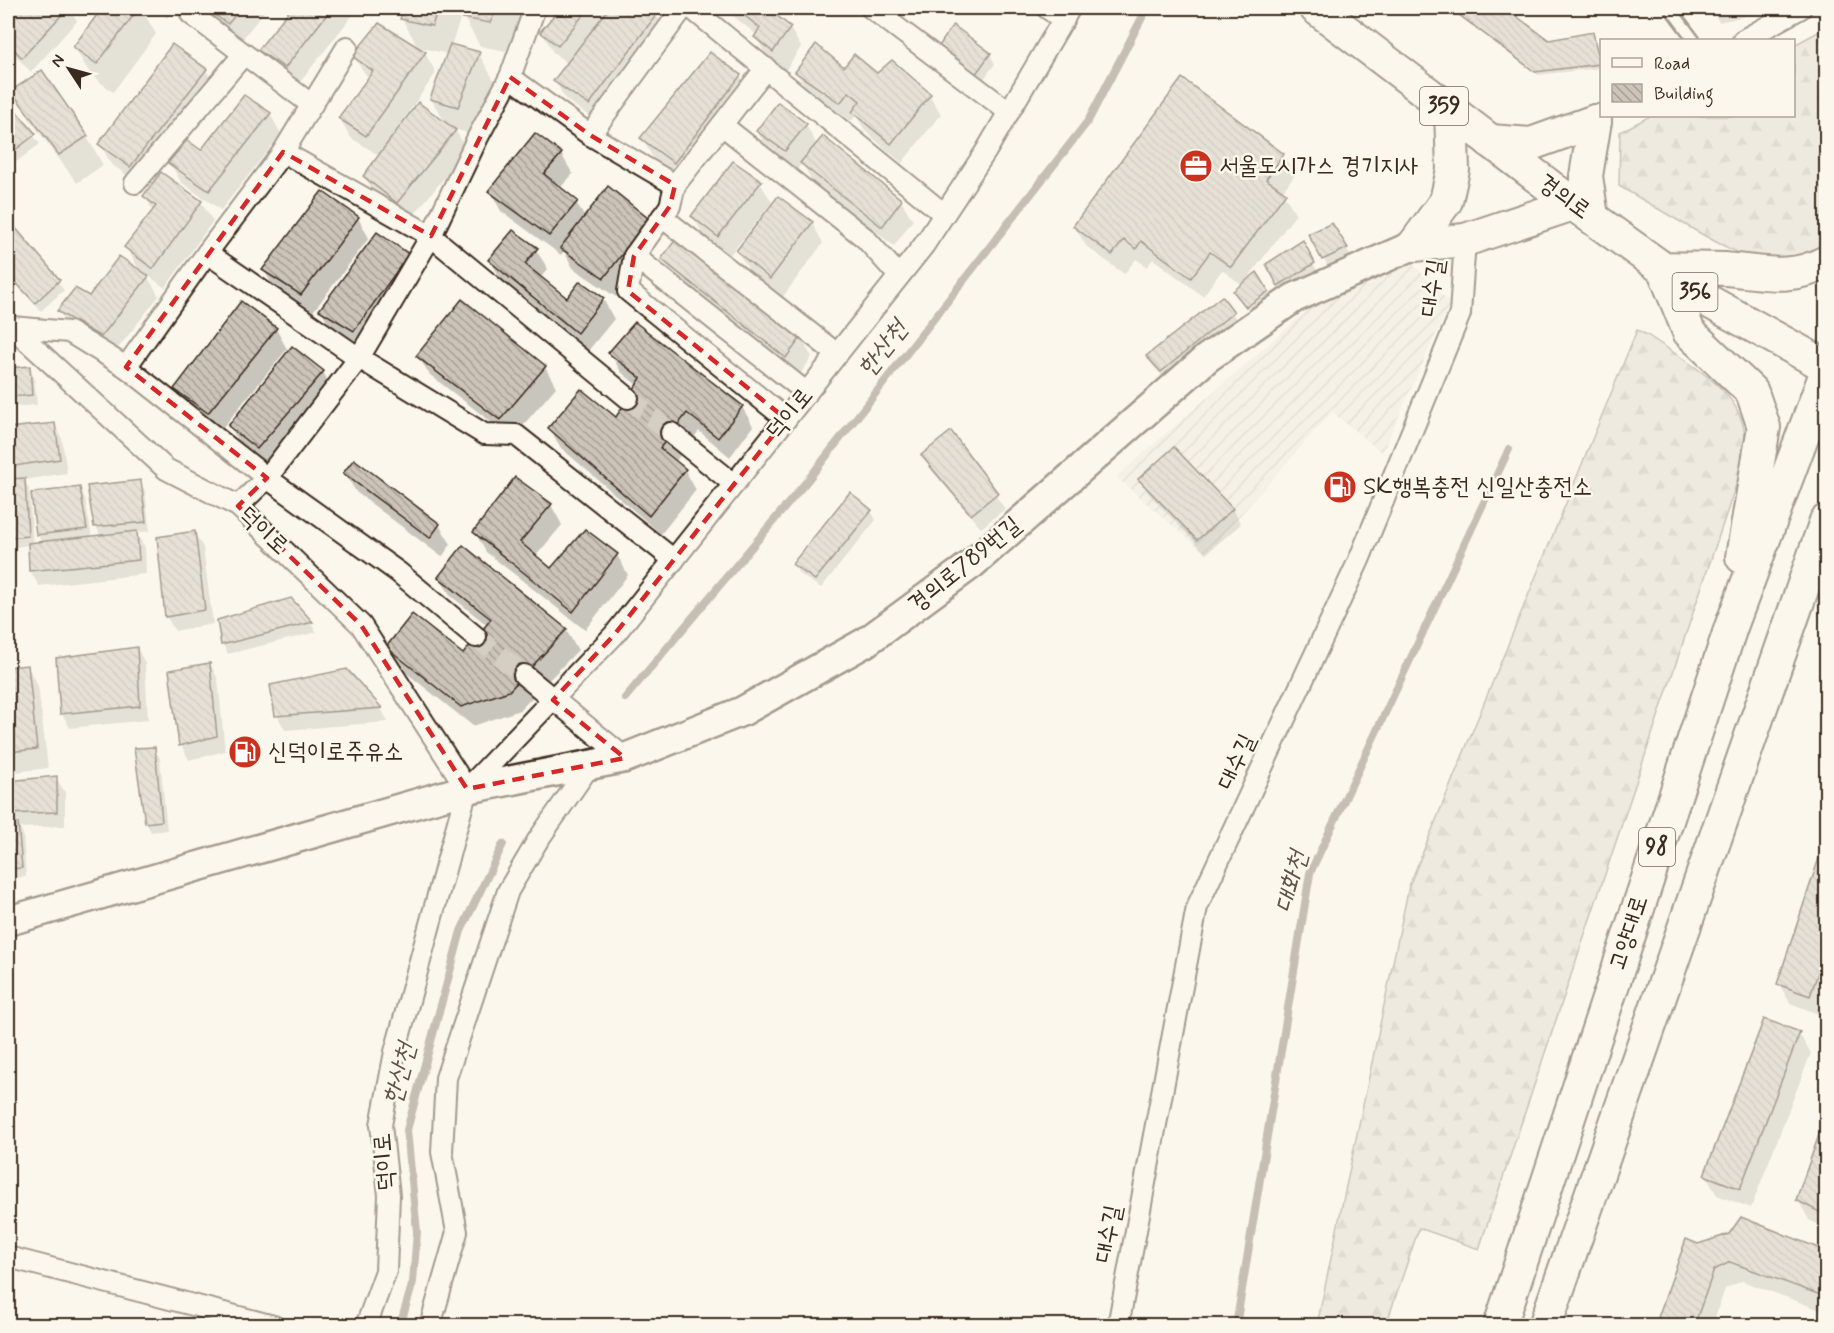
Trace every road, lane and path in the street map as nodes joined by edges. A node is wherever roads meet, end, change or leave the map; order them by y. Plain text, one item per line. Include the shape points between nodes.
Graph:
1 (535, 8) edge
2 (683, 8) edge
3 (691, 8) edge
4 (871, 8) edge
5 (1047, 8) edge
6 (1316, 8) edge
7 (1670, 8) edge
8 (1801, 8) edge
9 (191, 14) dead end
10 (1067, 14) edge
11 (1693, 39) edge
12 (1745, 39) edge
13 (347, 47) dead end
14 (244, 54) junction
15 (766, 68) junction
16 (510, 78) junction
17 (312, 105) junction
18 (1451, 111) junction
19 (1009, 112) junction
20 (1601, 118) edge
21 (722, 125) junction
22 (590, 135) junction
23 (1490, 141) junction
24 (283, 152) junction
25 (135, 183) dead end
26 (675, 185) junction
27 (1582, 210) junction
28 (944, 214) junction
29 (662, 217) junction
30 (431, 236) junction
31 (1465, 240) junction
32 (1414, 245) junction
33 (207, 252) junction
34 (634, 256) junction
35 (1827, 262) edge
36 (1663, 268) junction
37 (899, 276) junction
38 (10, 326) edge
39 (837, 354) junction
40 (359, 358) junction
41 (1827, 366) edge
42 (126, 367) junction
43 (1827, 373) edge
44 (807, 393) junction
45 (628, 398) tunnel mouth
46 (786, 419) junction
47 (671, 433) tunnel mouth
48 (267, 478) junction
49 (734, 484) junction
50 (238, 506) junction
51 (1827, 521) edge
52 (1827, 553) edge
53 (674, 560) junction
54 (1731, 627) junction
55 (476, 637) tunnel mouth
56 (524, 675) tunnel mouth
57 (553, 700) junction
58 (625, 758) junction
59 (590, 765) junction
60 (467, 789) junction
61 (1717, 828) junction
62 (8, 921) edge
63 (8, 1257) edge
64 (274, 1326) edge
65 (366, 1326) edge
66 (430, 1326) edge
67 (1118, 1326) edge
68 (1500, 1326) edge
69 (1545, 1326) edge

1 - 16 street
2 - 22 street
3 - 15 street
4 - 19 street
5 - 10 street
6 - 18 main road, 경의로 / 359
7 - 11 lane
8 - 12 street
9 - 14 street
10 - 19 street, 덕이로
13 - 17 street
14 - 17 street
14 - 25 street
15 - 21 street
15 - 28 street
16 - 22 street
16 - 30 street
17 - 24 street
18 - 23 main road, 경의로 / 359
18 - 32 main road via 1453,170 1446,201
19 - 28 street, 덕이로
20 - 23 main road via 1532,144
20 - 27 main road
21 - 26 street
21 - 37 street via 865,238
22 - 26 street
23 - 27 main road, 경의로 / 359
24 - 30 street
24 - 33 street
26 - 29 street via 670,206
27 - 31 main road
27 - 36 main road, 경의로 / 356
28 - 37 street, 덕이로
29 - 34 street
29 - 39 street
30 - 40 street
30 - 45 street
31 - 32 main road
31 - 67 street, 대수길 via 1460,314 1359,560 1197,907
32 - 58 main road, 경의로789번길 via 1294,298 1207,357 972,564 867,642 743,711
33 - 40 street
33 - 42 street
34 - 44 street
34 - 46 street via 628,291
35 - 36 main road via 1809,272 1781,275
36 - 41 main road, 경의로 / 356 via 1708,301
36 - 54 main road via 1689,332 1752,392 1764,427
37 - 39 street, 덕이로
38 - 42 street via 69,332
38 - 50 street, 덕이로 via 166,469
39 - 44 street, 덕이로
40 - 48 street
40 - 53 street via 484,434 516,435
42 - 48 street
43 - 54 main road, 고양대로 / 98
44 - 46 street, 덕이로
46 - 49 street, 덕이로
47 - 49 street
48 - 50 street
48 - 55 street via 398,572
49 - 53 street, 덕이로
50 - 60 street, 덕이로 via 361,625
51 - 61 main road, 고양대로 / 98
52 - 61 main road via 1784,645
53 - 57 street, 덕이로 via 615,635
54 - 68 main road, 고양대로 / 98
56 - 57 street
57 - 58 street
57 - 60 street, 덕이로
58 - 59 main road, 경의로789번길
59 - 60 main road, 경의로789번길
59 - 66 street via 508,891 446,1078 442,1152 457,1232
60 - 62 main road, 덕이로
60 - 65 street, 덕이로 via 395,1052 381,1125 389,1195 386,1271
61 - 69 main road, 고양대로 / 98
63 - 64 street

